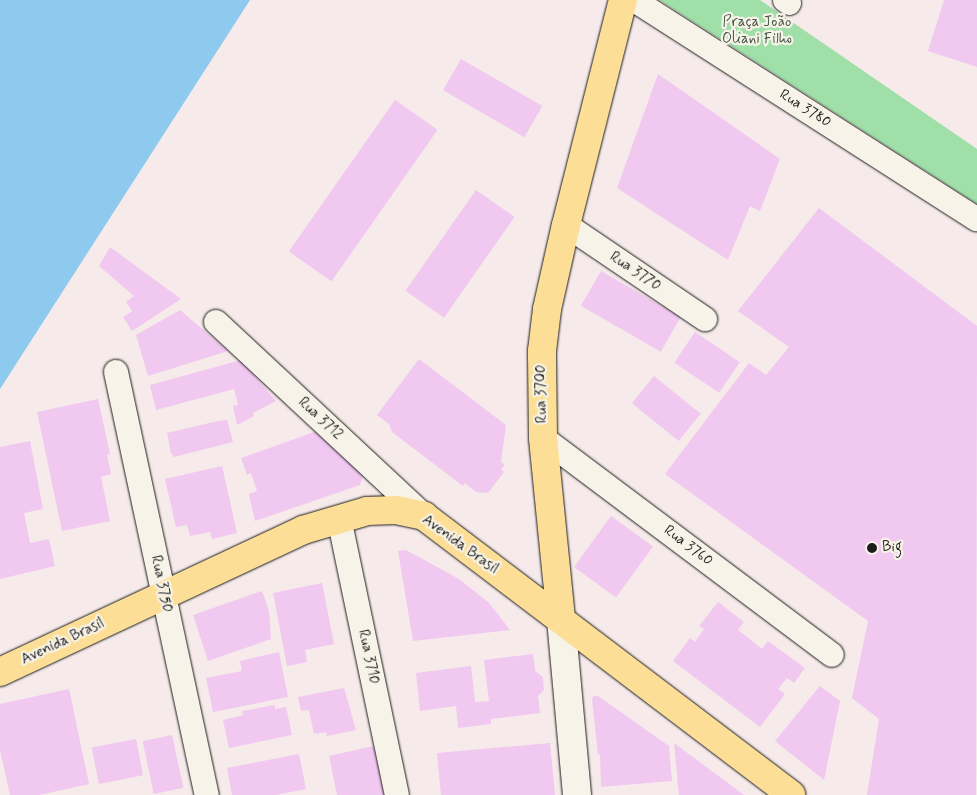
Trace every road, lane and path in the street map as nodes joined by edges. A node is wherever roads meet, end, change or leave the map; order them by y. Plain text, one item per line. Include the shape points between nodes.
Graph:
1 (623, 0) edge
2 (634, 0) edge
3 (977, 218) edge
4 (566, 225) junction
5 (705, 319) dead end
6 (216, 322) dead end
7 (116, 372) dead end
8 (544, 438) junction
9 (424, 516) junction
10 (339, 518) junction
11 (163, 594) junction
12 (561, 619) junction
13 (832, 655) dead end
14 (0, 672) edge
15 (781, 791) edge
16 (207, 795) edge
17 (396, 795) edge
18 (577, 795) edge

1 - 4 main road, Rua 3700
2 - 3 street, Rua 3780
4 - 5 street, Rua 3770
4 - 8 main road, Rua 3700 via 547,309 542,351
6 - 9 street, Rua 3712
7 - 11 street, Rua 3750
8 - 12 main road, Rua 3700
8 - 13 street, Rua 3760
9 - 10 main road, Avenida Brasil via 396,510 367,511
9 - 12 main road, Avenida Brasil
10 - 11 main road, Avenida Brasil via 276,542
10 - 17 street, Rua 3710
11 - 14 main road, Avenida Brasil
11 - 16 street, Rua 3750
12 - 15 main road, Avenida Brasil
12 - 18 main road, Rua 3700

